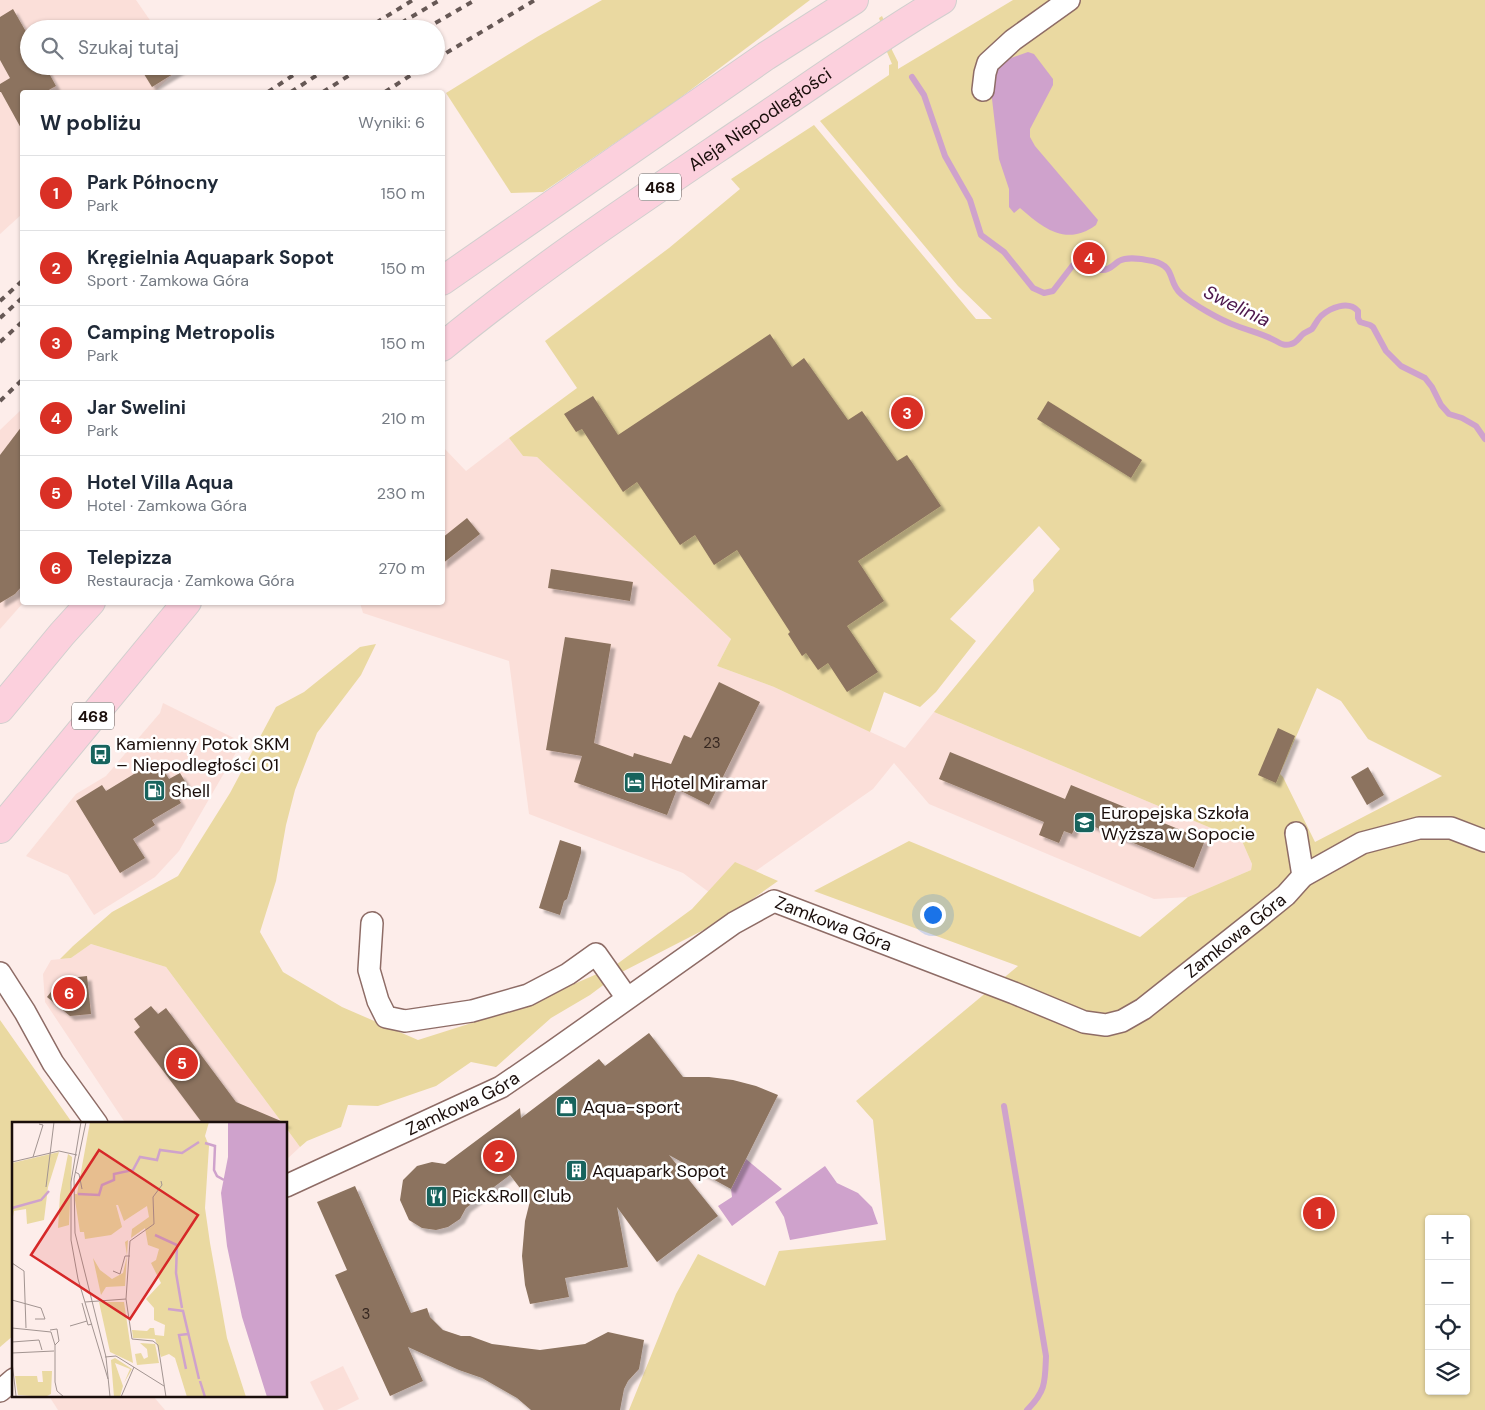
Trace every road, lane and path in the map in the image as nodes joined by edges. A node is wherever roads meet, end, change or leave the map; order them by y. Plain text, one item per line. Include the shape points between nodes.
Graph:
1 (854, 0) edge
2 (942, 0) edge
3 (1069, 0) edge
4 (983, 90) dead end
5 (445, 279) edge
6 (445, 345) edge
7 (88, 605) edge
8 (185, 605) edge
9 (0, 709) edge
10 (0, 830) edge
11 (1296, 833) dead end
12 (1485, 841) edge
13 (1303, 876) junction
14 (372, 924) dead end
15 (0, 973) edge
16 (627, 998) junction
17 (96, 1122) edge
18 (288, 1185) edge
19 (12, 1381) edge
20 (0, 1391) edge

1 - 5 main road, 468 via 766,56
2 - 6 main road, Aleja Niepodległości / 468 via 592,233 498,301
3 - 4 street via 1013,40 988,63
7 - 9 main road
8 - 10 main road, 468
11 - 13 street
12 - 13 street via 1451,828 1419,828 1362,843
13 - 16 street, Zamkowa Góra via 1286,895 1143,1009 1122,1021 1106,1024 1084,1022 774,901 734,923
14 - 16 street via 369,970 386,1017 405,1021 462,1012 528,995 568,974 596,954
15 - 17 street via 53,1063
16 - 18 street, Zamkowa Góra via 501,1087
19 - 20 street

